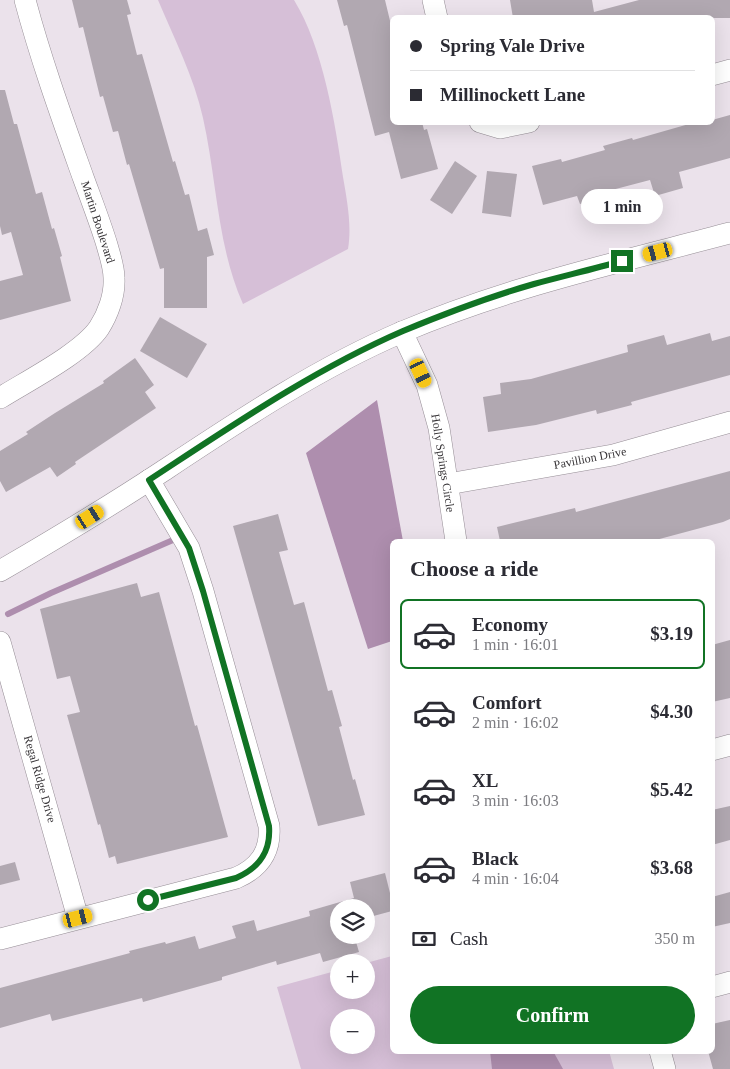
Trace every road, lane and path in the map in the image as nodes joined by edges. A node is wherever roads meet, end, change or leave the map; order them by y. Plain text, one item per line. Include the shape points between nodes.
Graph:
1 (25, 0) edge
2 (433, 0) edge
3 (436, 15) edge
4 (730, 70) edge
5 (715, 74) edge
6 (490, 125) edge
7 (515, 125) edge
8 (730, 233) edge
9 (402, 332) junction
10 (0, 398) edge
11 (730, 422) edge
12 (149, 480) junction
13 (448, 484) junction
14 (456, 539) edge
15 (0, 571) edge
16 (0, 642) edge
17 (730, 745) edge
18 (715, 749) edge
19 (78, 918) junction
20 (0, 939) edge
21 (730, 982) edge
22 (715, 986) edge
23 (661, 1054) edge
24 (665, 1069) edge

1 - 10 street, Martin Boulevard via 52,90 101,226 112,262 114,286 104,320 88,340
2 - 3 street
4 - 5 street
6 - 7 street via 500,128
8 - 9 street via 532,284
9 - 12 street via 332,366
9 - 13 street, Holly Springs Circle via 427,385 439,428
11 - 13 street, Pavillion Drive via 613,455
12 - 15 street
12 - 19 street via 189,548 270,837 263,858 236,878
13 - 14 street, Holly Springs Circle
16 - 19 street, Regal Ridge Drive
17 - 18 street
19 - 20 street
21 - 22 street
23 - 24 street

